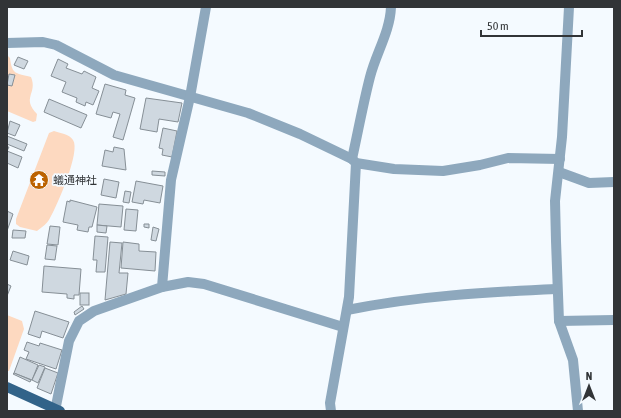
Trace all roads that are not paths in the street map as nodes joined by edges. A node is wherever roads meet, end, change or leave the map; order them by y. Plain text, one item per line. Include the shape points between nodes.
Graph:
1 (206, 7) edge
2 (391, 7) edge
3 (569, 7) edge
4 (7, 42) edge
5 (190, 97) junction
6 (560, 159) junction
7 (354, 161) junction
8 (559, 172) junction
9 (614, 182) edge
10 (162, 287) junction
11 (557, 289) junction
12 (346, 310) junction
13 (614, 320) edge
14 (559, 321) junction
15 (343, 327) junction
16 (7, 387) edge
17 (57, 410) edge
18 (331, 411) edge
19 (578, 411) edge

1 - 5 street
2 - 7 street via 388,30 370,77
3 - 6 street
4 - 5 street via 43,42 56,45 114,75
5 - 7 street via 248,113 300,134
5 - 10 street via 169,194
6 - 7 street via 508,158 443,171 394,169
6 - 8 street
7 - 12 street via 349,297
8 - 9 street via 589,183
8 - 11 street via 555,201
10 - 15 street via 188,282 204,284
10 - 17 street via 94,311 79,321 69,341
11 - 12 street via 389,301
11 - 14 street
12 - 15 street
13 - 14 street
14 - 19 street via 573,360
15 - 18 street via 330,403
16 - 17 main road

